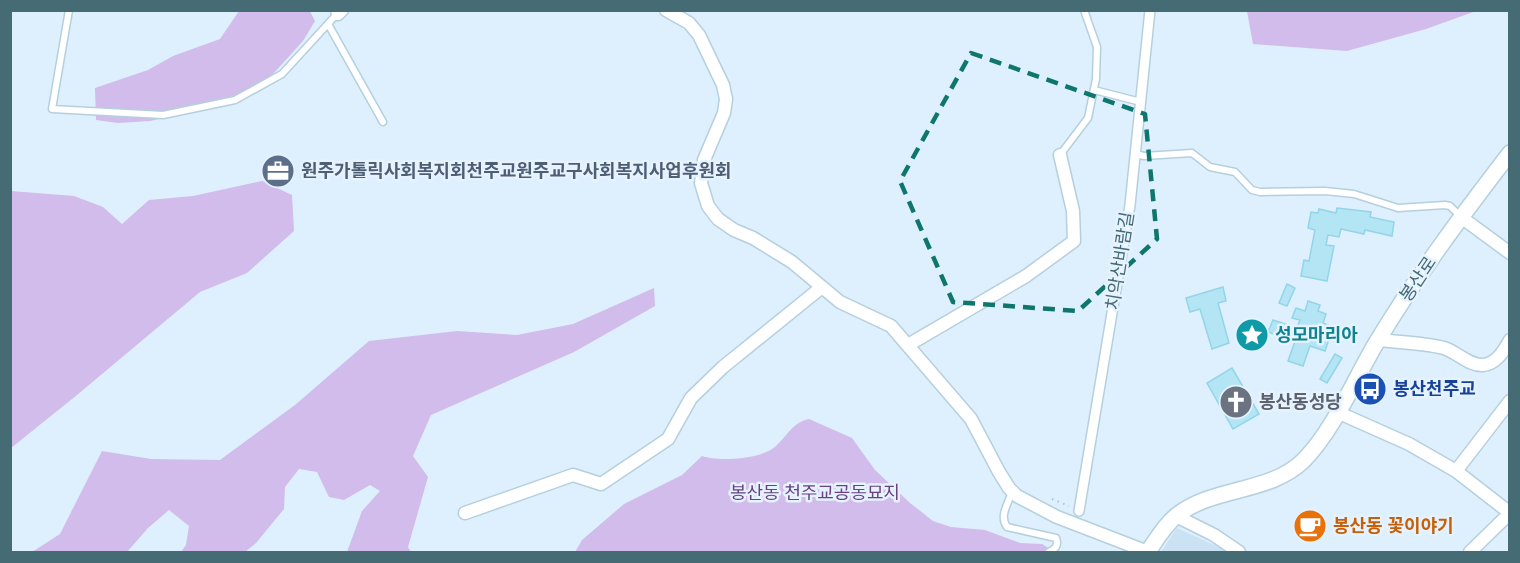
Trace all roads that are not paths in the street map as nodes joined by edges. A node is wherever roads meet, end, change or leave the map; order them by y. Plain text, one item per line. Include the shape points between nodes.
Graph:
1 (69, 10) edge
2 (666, 10) edge
3 (1084, 10) edge
4 (1150, 10) edge
5 (339, 12) edge
6 (328, 24) junction
7 (1094, 90) junction
8 (1141, 102) junction
9 (384, 122) dead end
10 (1509, 153) edge
11 (1135, 154) junction
12 (1060, 155) joint
13 (1461, 217) junction
14 (1509, 253) edge
15 (822, 287) junction
16 (1378, 340) junction
17 (1509, 340) edge
18 (908, 345) junction
19 (1509, 400) edge
20 (1337, 412) junction
21 (1456, 471) junction
22 (1012, 492) junction
23 (1080, 511) dead end
24 (465, 513) dead end
25 (1509, 513) edge
26 (1176, 516) junction
27 (1049, 552) edge
28 (1148, 552) edge
29 (1239, 552) edge
30 (1470, 552) edge

1 - 6 lane via 52,110 163,115 235,100 282,74
2 - 15 street via 689,23 699,35 726,99 701,174 708,206 718,219 792,262
3 - 7 lane via 1097,46
4 - 8 street, 치악산바람길
5 - 6 lane
6 - 9 lane
7 - 8 lane
7 - 12 lane via 1088,118
8 - 11 street, 치악산바람길
10 - 13 street, 봉산로
11 - 13 lane via 1192,153 1210,167 1234,172 1252,190 1260,192 1344,193 1398,208 1445,204
11 - 23 street, 치악산바람길
12 - 18 street via 1073,211 1074,241 1026,276
13 - 14 street
13 - 16 street, 봉산로
15 - 18 street via 840,302 891,326
15 - 24 street via 691,398 668,439 601,484 573,475
16 - 17 street via 1444,348 1482,365 1503,352
16 - 20 street, 봉산로
18 - 22 street via 971,419
19 - 21 street
20 - 21 street
20 - 26 street, 봉산로 via 1303,461 1286,473 1195,505
21 - 25 street
22 - 27 lane via 1004,524 1056,538 1056,548
22 - 28 street via 1057,517
25 - 30 street
26 - 28 street, 봉산로
26 - 29 street

